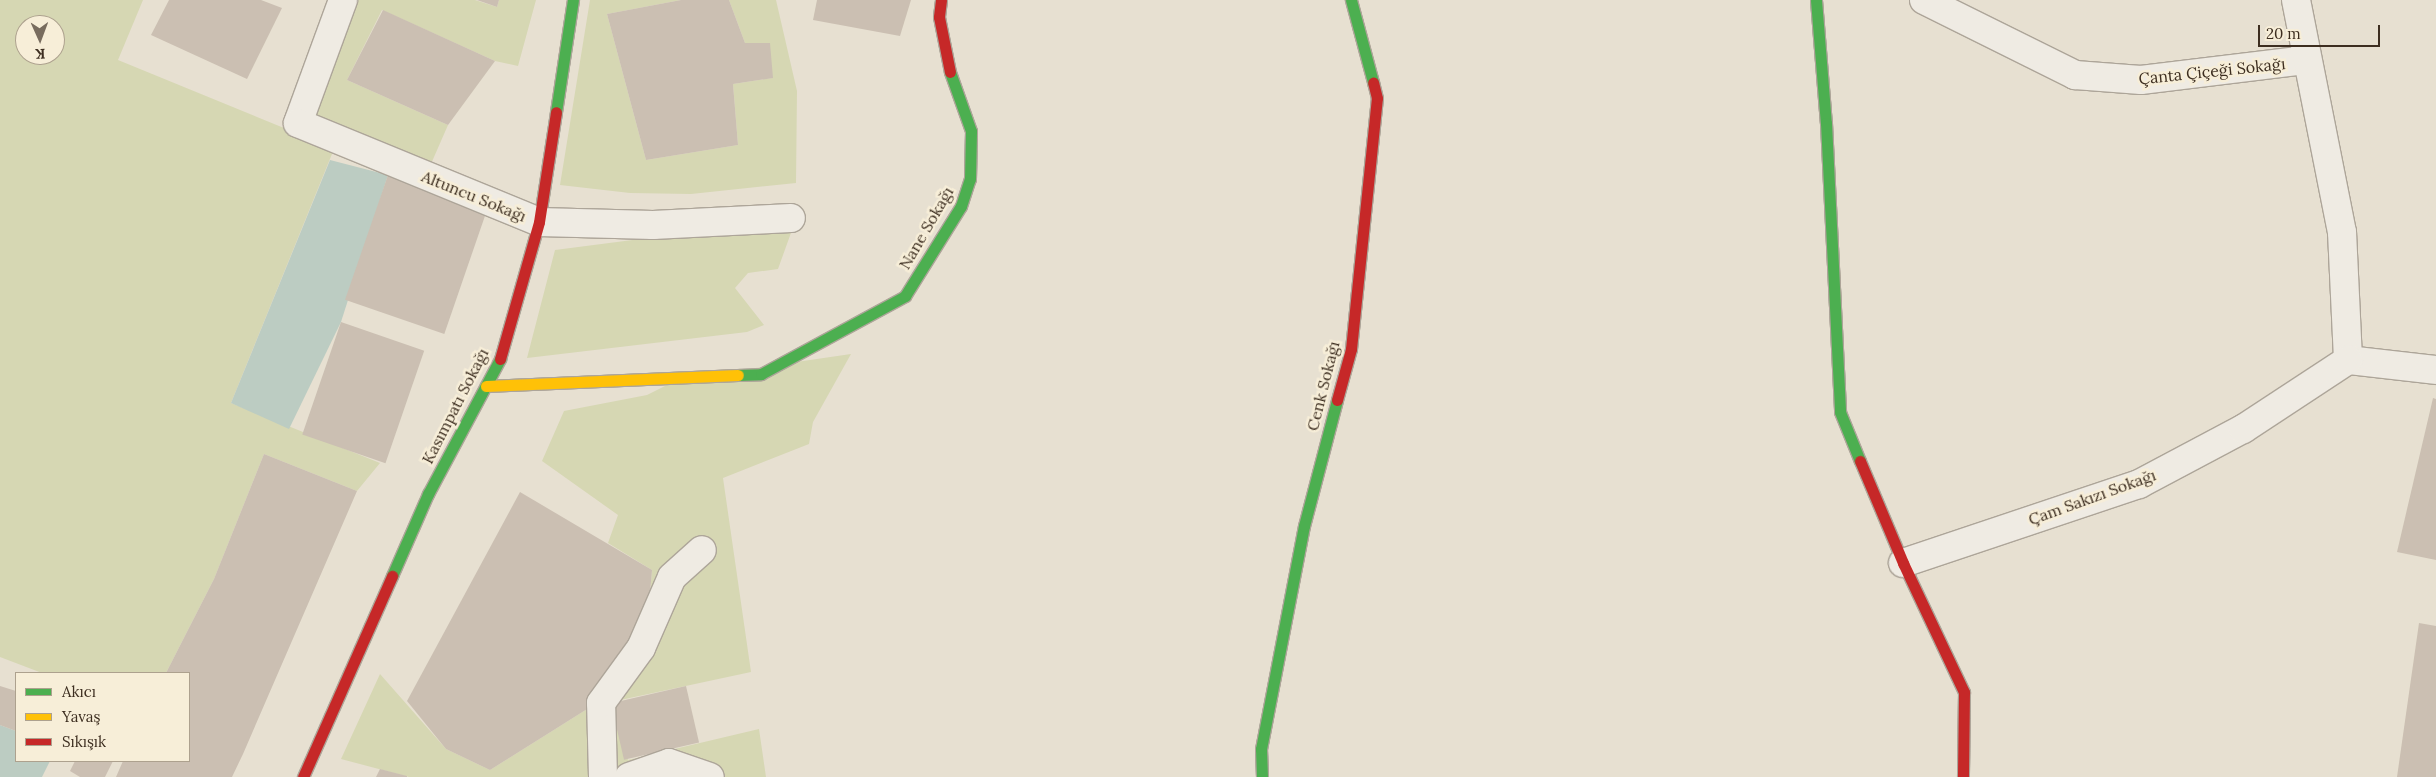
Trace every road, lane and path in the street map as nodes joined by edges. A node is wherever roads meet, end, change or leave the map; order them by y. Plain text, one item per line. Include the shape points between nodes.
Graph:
1 (343, 0) edge
2 (573, 0) edge
3 (941, 0) edge
4 (1352, 0) edge
5 (1816, 0) edge
6 (1924, 0) edge
7 (2296, 0) edge
8 (2307, 60) junction
9 (791, 218) dead end
10 (539, 222) junction
11 (2348, 360) junction
12 (2436, 370) edge
13 (486, 386) junction
14 (702, 550) dead end
15 (1902, 563) junction
16 (303, 777) edge
17 (603, 777) edge
18 (629, 777) edge
19 (710, 777) edge
20 (1262, 777) edge
21 (1963, 777) edge

1 - 10 street, Altuncu Sokağı via 298,123
2 - 10 street, Kasımpatı Sokağı
3 - 13 street, Nane Sokağı via 939,17 954,89 971,131 970,179 960,206 905,296 761,374
4 - 20 street, Cenk Sokağı via 1377,98 1350,349 1304,526 1262,749
5 - 15 street via 1826,123 1840,412
6 - 8 street, Çanta Çiçeği Sokağı via 2075,75 2141,80
7 - 8 street
8 - 11 street via 2342,232
9 - 10 street, Altuncu Sokağı via 652,225
10 - 13 street, Kasımpatı Sokağı via 499,361
11 - 12 street
11 - 15 street, Çam Sakızı Sokağı via 2243,429 2139,484
13 - 16 street, Kasımpatı Sokağı via 428,494
14 - 17 street via 672,577 641,648 601,703
15 - 21 street via 1964,692
18 - 19 street via 669,763

